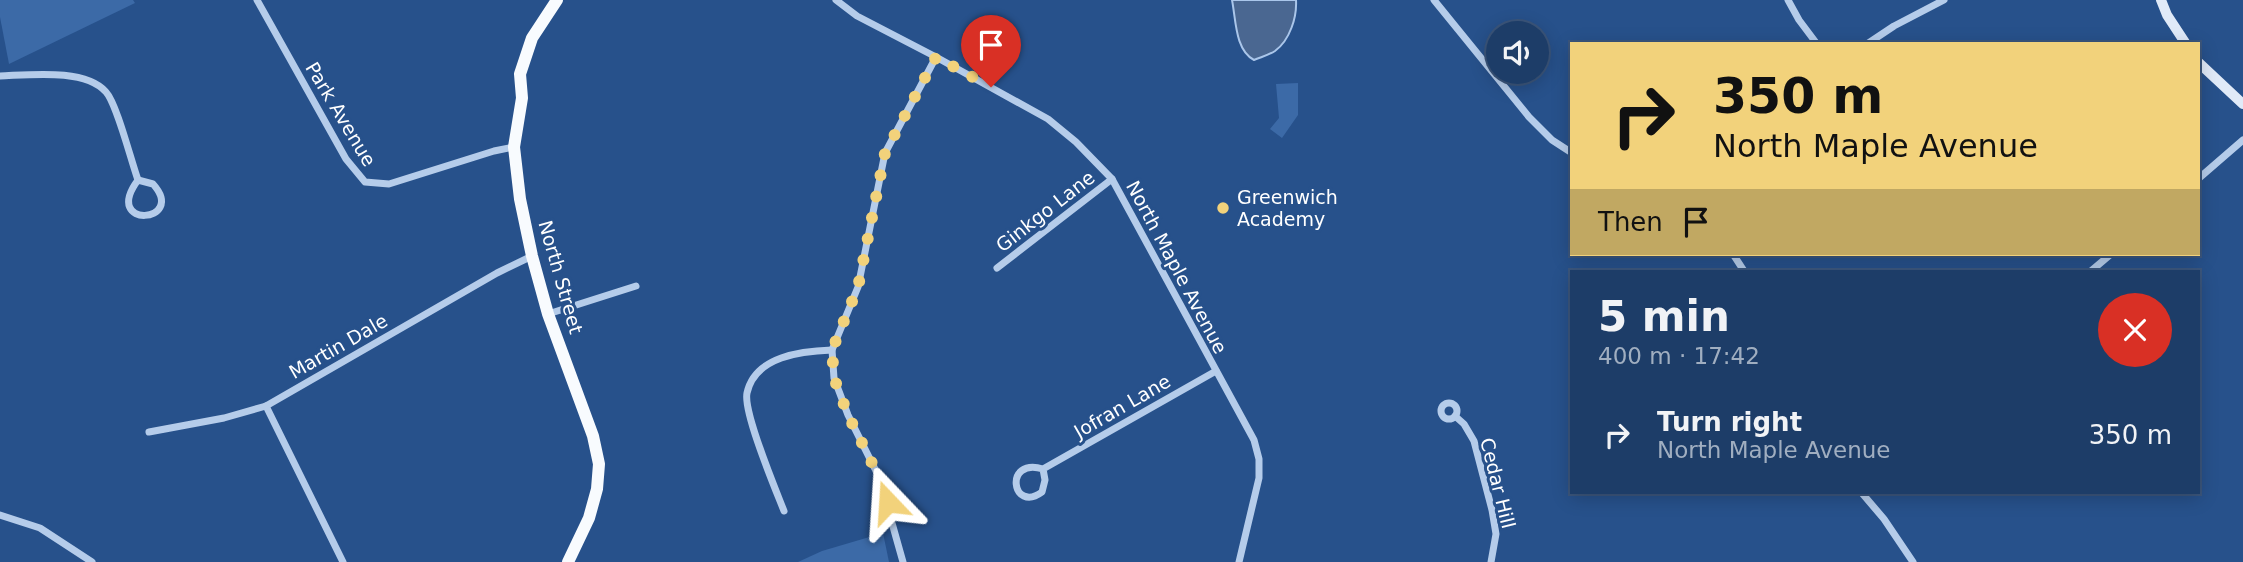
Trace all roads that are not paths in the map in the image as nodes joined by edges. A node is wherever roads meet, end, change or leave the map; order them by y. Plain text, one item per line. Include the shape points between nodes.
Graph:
1 (257, 0) edge
2 (557, 0) edge
3 (836, 0) edge
4 (1434, 0) edge
5 (1788, 0) edge
6 (1944, 0) edge
7 (2161, 0) edge
8 (1814, 42) edge
9 (1870, 42) edge
10 (2185, 42) edge
11 (936, 57) junction
12 (2200, 64) edge
13 (0, 76) edge
14 (2243, 104) edge
15 (2243, 140) edge
16 (514, 147) junction
17 (1570, 152) edge
18 (2200, 177) edge
19 (138, 180) junction
20 (1112, 180) junction
21 (532, 256) junction
22 (2109, 256) edge
23 (998, 268) dead end
24 (2092, 270) edge
25 (636, 286) dead end
26 (548, 314) junction
27 (832, 350) junction
28 (1216, 371) junction
29 (265, 406) junction
30 (1455, 416) dead end
31 (149, 432) dead end
32 (1043, 469) junction
33 (1863, 494) edge
34 (784, 511) dead end
35 (0, 515) edge
36 (92, 562) edge
37 (343, 562) edge
38 (568, 562) edge
39 (902, 562) edge
40 (1239, 562) edge
41 (1491, 562) edge
42 (1913, 562) edge

1 - 16 street, Park Avenue via 346,159 365,182 389,184
2 - 16 main road, North Street via 532,37 520,74 522,98
3 - 11 street, North Maple Avenue via 857,16
4 - 17 street via 1529,117
5 - 8 street
6 - 9 street
7 - 10 main road
11 - 20 street, North Maple Avenue via 1048,120
11 - 27 street via 885,153 858,287
12 - 14 main road
13 - 19 street via 54,74 95,82 108,94
15 - 18 street
16 - 21 main road, North Street
19 - 19 street via 128,201 138,215 148,216 157,211 161,197 153,184
20 - 23 street, Ginkgo Lane
20 - 28 street, North Maple Avenue
21 - 26 main road, North Street
21 - 29 street, Martin Dale
22 - 24 street
25 - 26 street
26 - 38 main road, North Street via 599,464 589,518
27 - 34 street via 772,361 754,376 747,393 748,413
27 - 39 street via 834,378 879,477
28 - 32 street, Jofran Lane
28 - 40 street, North Maple Avenue via 1254,440 1259,459 1259,478
29 - 31 street, Martin Dale
29 - 37 street
30 - 41 street, Cedar Hill via 1474,441 1492,510 1496,534
32 - 32 street, Jofran Lane via 1030,467 1019,472 1015,478 1019,493 1034,496 1042,492
33 - 42 street
35 - 36 street via 40,528

